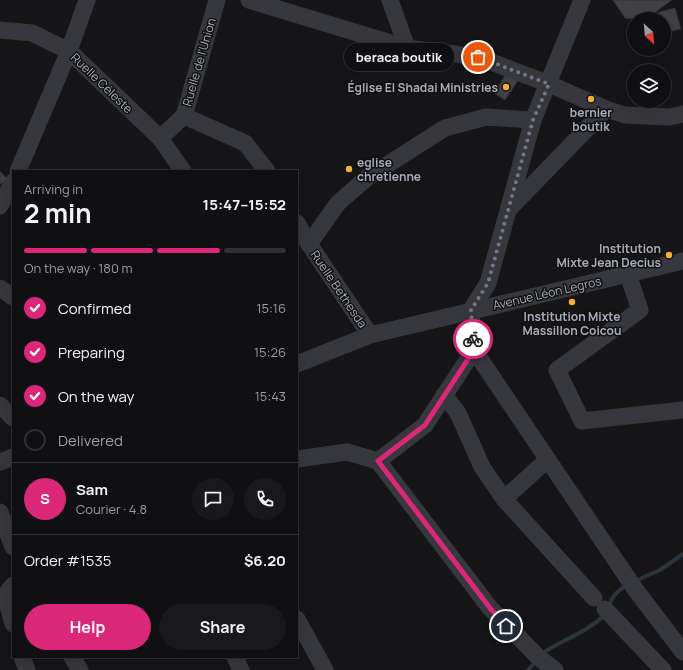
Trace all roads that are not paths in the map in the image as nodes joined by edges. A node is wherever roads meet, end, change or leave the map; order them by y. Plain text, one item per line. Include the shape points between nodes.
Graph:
1 (86, 0) edge
2 (217, 0) edge
3 (248, 0) edge
4 (390, 0) edge
5 (582, 0) edge
6 (0, 30) edge
7 (407, 48) junction
8 (69, 51) junction
9 (549, 84) junction
10 (606, 110) junction
11 (683, 114) edge
12 (184, 116) junction
13 (533, 120) junction
14 (160, 138) junction
15 (20, 170) edge
16 (181, 170) edge
17 (266, 170) edge
18 (12, 186) edge
19 (5, 199) edge
20 (509, 209) junction
21 (298, 225) edge
22 (309, 244) junction
23 (683, 261) edge
24 (628, 274) junction
25 (0, 288) edge
26 (12, 296) edge
27 (471, 310) junction
28 (370, 335) junction
29 (474, 350) junction
30 (298, 364) edge
31 (444, 395) junction
32 (0, 405) edge
33 (683, 410) edge
34 (12, 417) edge
35 (12, 457) edge
36 (298, 459) edge
37 (547, 460) junction
38 (378, 461) junction
39 (0, 462) edge
40 (504, 498) junction
41 (0, 512) edge
42 (12, 544) edge
43 (12, 586) edge
44 (12, 620) edge
45 (298, 620) edge
46 (683, 652) edge
47 (683, 656) edge
48 (22, 658) edge
49 (73, 658) edge
50 (235, 658) edge
51 (547, 664) edge
52 (27, 670) edge
53 (80, 670) edge
54 (241, 670) edge
55 (325, 670) edge
56 (663, 670) edge

1 - 8 street
2 - 12 street, Ruelle de l'Union
3 - 7 street
4 - 7 street
5 - 9 street
6 - 8 street, Ruelle Céleste via 32,33
7 - 9 street via 478,57
8 - 14 street, Ruelle Céleste
8 - 15 street
9 - 10 street
9 - 13 street
10 - 11 street via 625,115 669,117
10 - 20 street
12 - 14 street, Ruelle de l'Union
12 - 17 street via 245,143
13 - 20 street
13 - 22 street via 486,117 445,128 368,177 338,203
14 - 16 street, Ruelle Céleste
18 - 19 street
20 - 27 street via 488,283
21 - 22 street, Ruelle Bethesda
22 - 28 street, Ruelle Bethesda
23 - 24 street, Avenue Léon Legros
24 - 27 street, Avenue Léon Legros
24 - 33 street via 640,310 557,370 582,421
25 - 26 street
27 - 28 street, Avenue Léon Legros
27 - 29 street
28 - 30 street, Avenue Léon Legros
29 - 31 street
29 - 37 street
31 - 38 street via 425,425
31 - 40 street via 458,413 482,467
32 - 34 street
35 - 39 street
36 - 38 street via 347,452
37 - 40 street
37 - 46 street via 625,575
38 - 51 street via 490,608
40 - 56 street
41 - 42 street
43 - 44 street via 5,595
45 - 55 street
47 - 56 street
48 - 52 street
49 - 53 street
50 - 54 street

